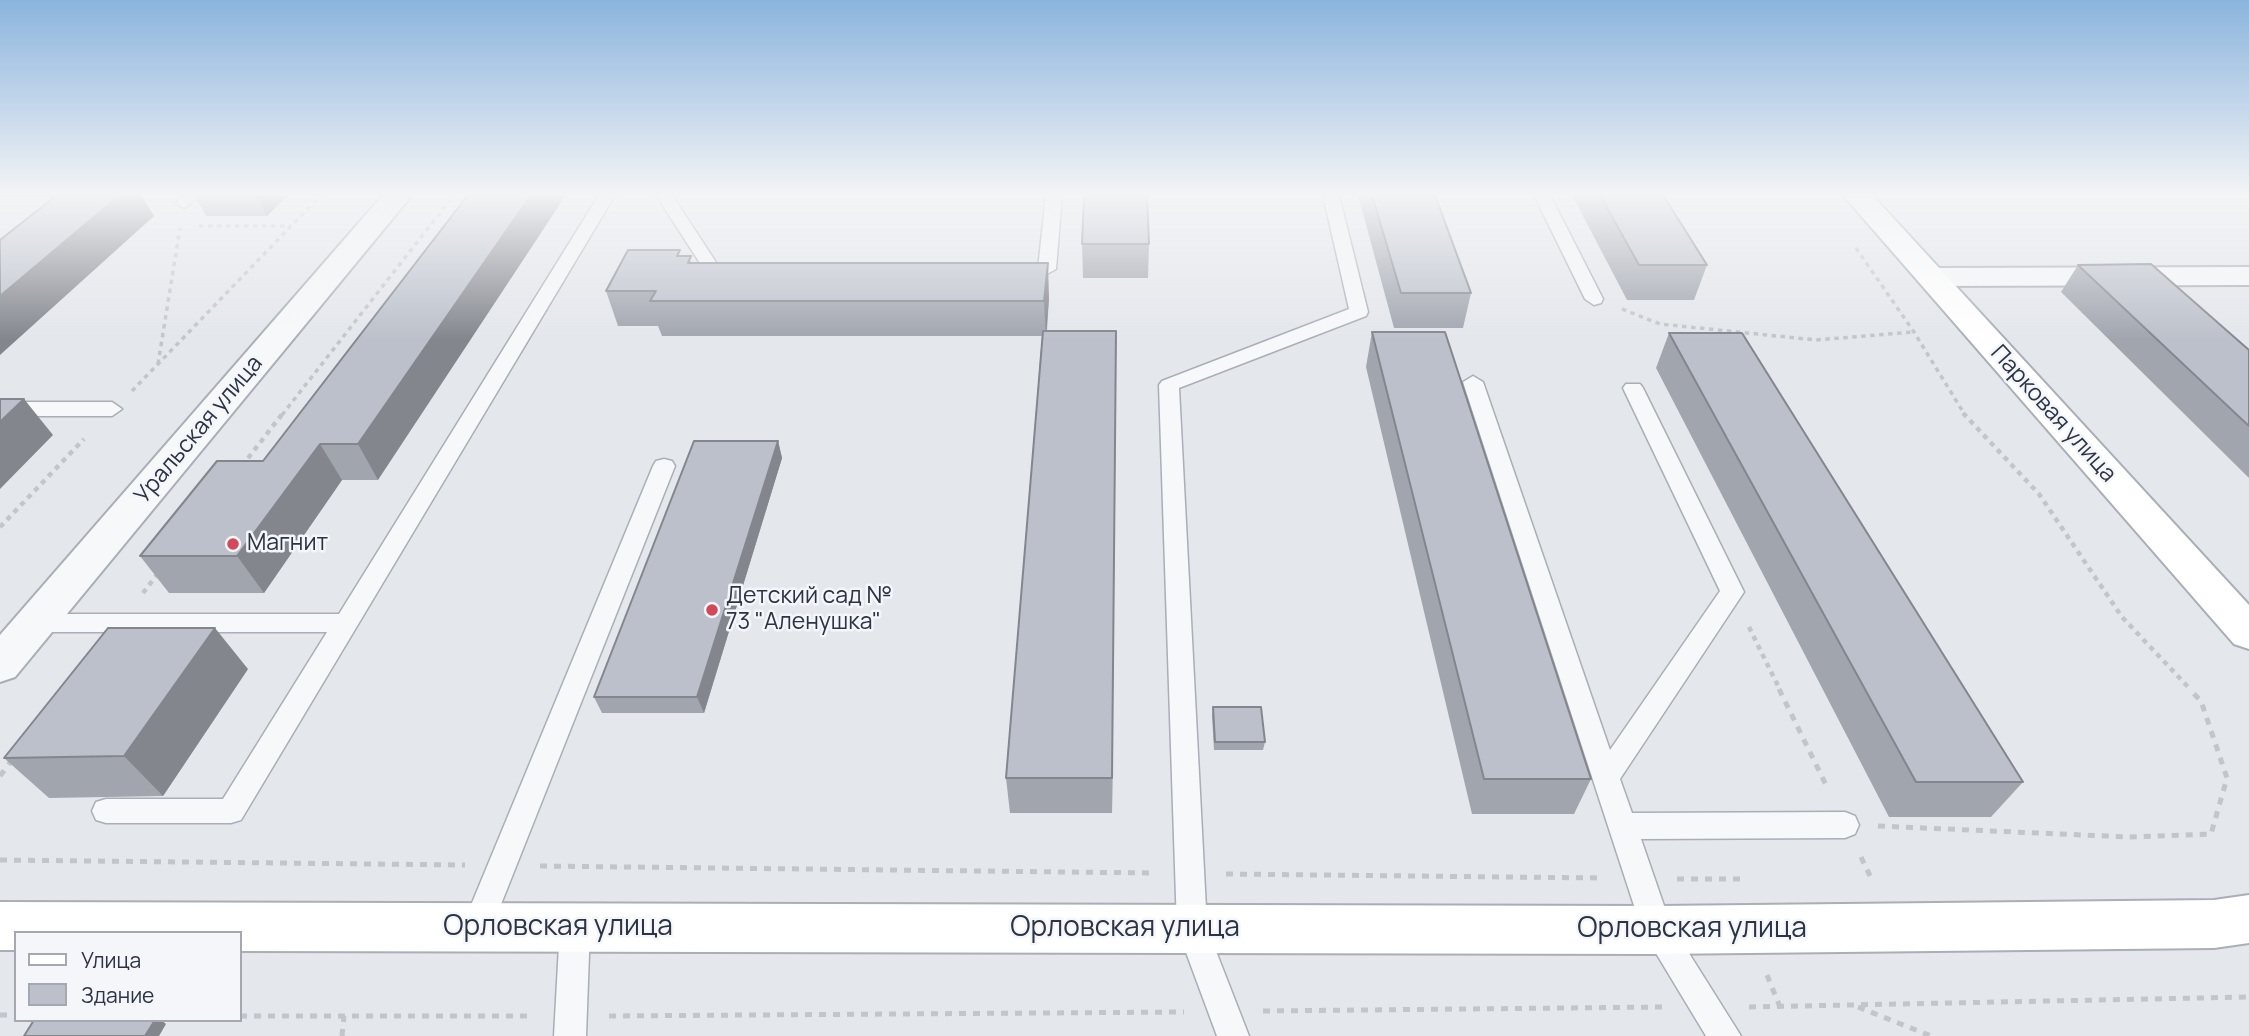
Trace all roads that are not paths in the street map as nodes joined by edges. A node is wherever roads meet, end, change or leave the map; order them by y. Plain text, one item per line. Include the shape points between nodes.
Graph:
1 (357, 243) edge
2 (578, 243) edge
3 (695, 243) edge
4 (1050, 243) edge
5 (1343, 243) edge
6 (1566, 243) edge
7 (1901, 243) edge
8 (1047, 269) edge
9 (2249, 276) edge
10 (1931, 277) junction
11 (747, 281) edge
12 (1594, 299) road end
13 (1473, 382) dead end
14 (1633, 388) dead end
15 (0, 409) edge
16 (112, 409) road end
17 (664, 466) dead end
18 (35, 623) junction
19 (346, 623) junction
20 (2249, 633) edge
21 (0, 665) edge
22 (1606, 778) junction
23 (106, 811) dead end
24 (1845, 825) road end
25 (1622, 826) junction
26 (2249, 919) edge
27 (0, 926) edge
28 (477, 927) junction
29 (575, 927) junction
30 (1192, 929) junction
31 (1657, 930) junction
32 (570, 1036) edge
33 (1233, 1036) edge
34 (1725, 1036) edge

1 - 18 street, Уральская улица
2 - 19 lane
3 - 11 lane via 720,281
4 - 8 lane
5 - 30 lane via 1359,312 1169,385
6 - 12 lane
7 - 10 street, Парковая улица
9 - 10 street via 2162,285
10 - 20 street, Парковая улица
13 - 22 lane
14 - 22 lane via 1732,592
15 - 16 lane
17 - 28 lane
18 - 19 lane
18 - 21 street, Уральская улица
19 - 23 lane via 231,811
22 - 25 lane
24 - 25 lane
25 - 31 lane
26 - 31 street, Орловская улица via 2214,924
27 - 28 street, Орловская улица
28 - 29 street, Орловская улица
29 - 30 street, Орловская улица
29 - 32 lane
30 - 31 street, Орловская улица
30 - 33 lane
31 - 34 lane

